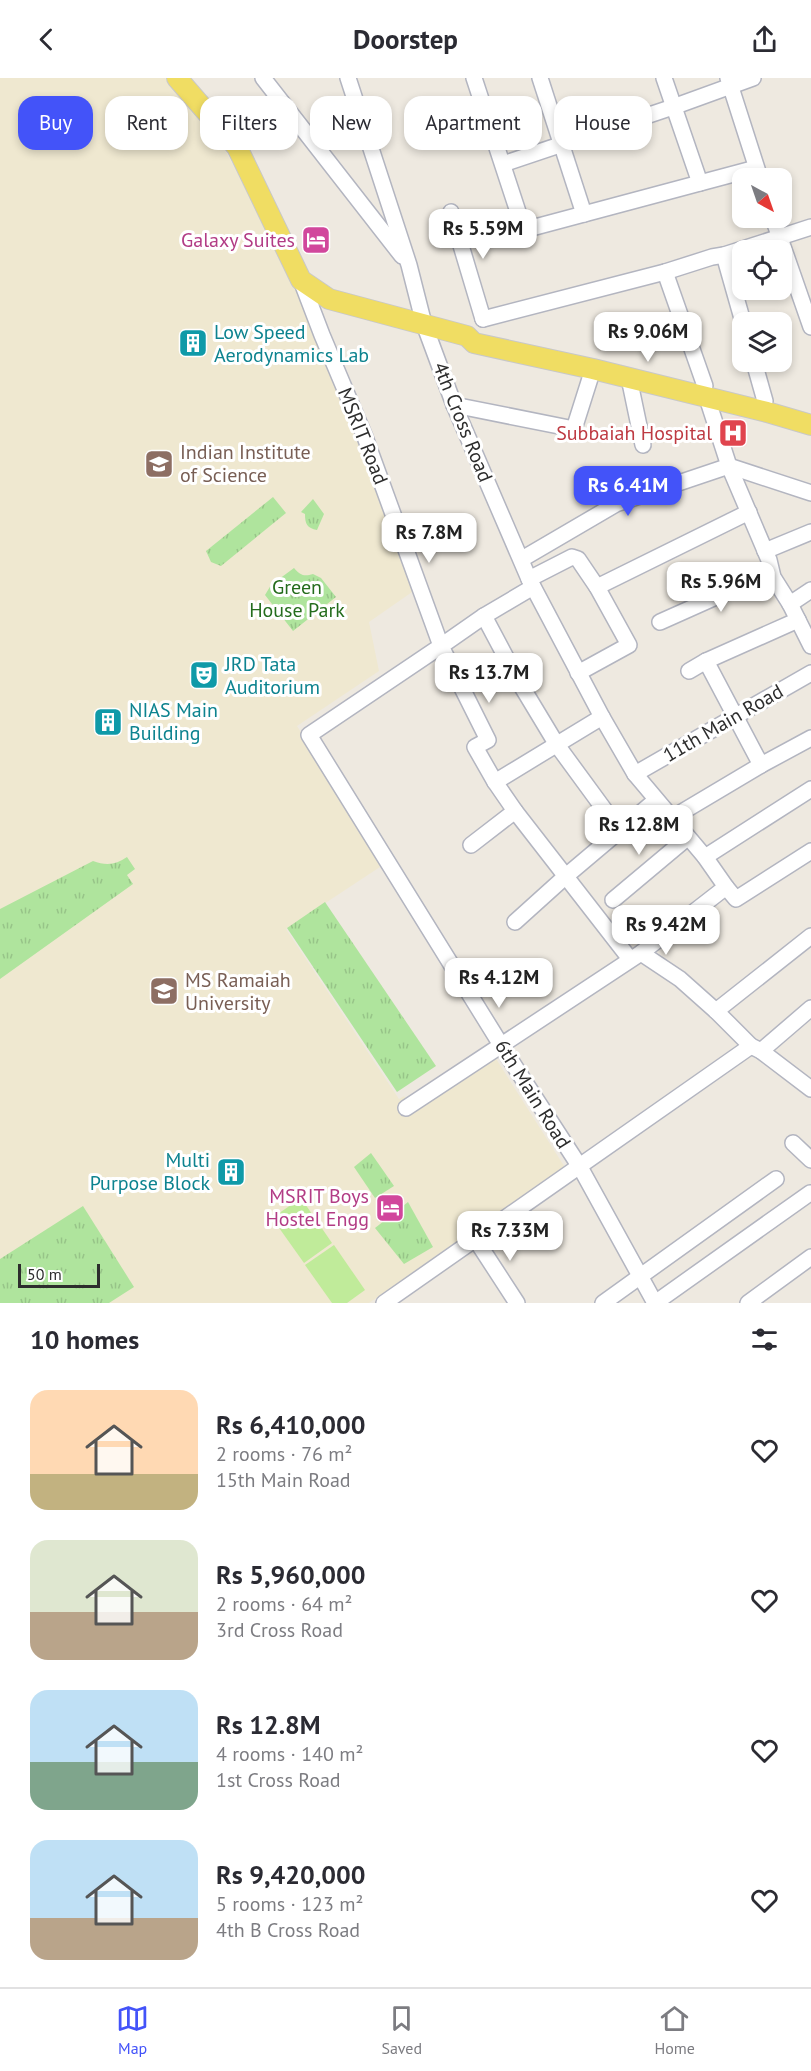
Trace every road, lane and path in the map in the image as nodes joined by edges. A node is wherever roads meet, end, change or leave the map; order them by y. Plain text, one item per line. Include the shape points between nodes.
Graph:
1 (177, 78) edge
2 (263, 78) edge
3 (348, 78) edge
4 (474, 78) edge
5 (540, 78) edge
6 (664, 78) edge
7 (753, 78) edge
8 (729, 83) edge
9 (674, 107) junction
10 (652, 114) edge
11 (554, 122) edge
12 (554, 146) edge
13 (563, 150) edge
14 (503, 164) junction
15 (756, 168) edge
16 (732, 177) edge
17 (700, 183) junction
18 (451, 212) dead end
19 (584, 214) junction
20 (811, 227) edge
21 (776, 228) edge
22 (780, 238) junction
23 (724, 255) junction
24 (409, 265) junction
25 (665, 272) junction
26 (301, 280) junction
27 (329, 299) junction
28 (740, 312) edge
29 (483, 319) junction
30 (424, 324) junction
31 (318, 325) junction
32 (811, 327) edge
33 (467, 336) junction
34 (593, 369) junction
35 (757, 372) edge
36 (629, 378) junction
37 (706, 392) junction
38 (765, 400) junction
39 (454, 405) junction
40 (811, 414) edge
41 (811, 425) edge
42 (643, 446) dead end
43 (729, 466) junction
44 (811, 493) edge
45 (749, 512) junction
46 (811, 532) edge
47 (765, 551) junction
48 (522, 559) junction
49 (773, 577) junction
50 (531, 583) junction
51 (597, 587) junction
52 (811, 591) edge
53 (790, 604) junction
54 (484, 616) junction
55 (798, 620) junction
56 (660, 622) dead end
57 (441, 646) junction
58 (811, 646) edge
59 (706, 661) junction
60 (689, 671) dead end
61 (578, 673) junction
62 (811, 673) edge
63 (602, 717) junction
64 (735, 717) junction
65 (811, 738) edge
66 (557, 745) junction
67 (761, 765) junction
68 (635, 774) junction
69 (495, 782) junction
70 (811, 789) edge
71 (656, 800) junction
72 (515, 811) junction
73 (672, 819) junction
74 (620, 831) junction
75 (687, 838) junction
76 (471, 845) dead end
77 (811, 851) edge
78 (705, 858) junction
79 (566, 876) junction
80 (726, 887) junction
81 (613, 900) dead end
82 (514, 922) dead end
83 (811, 936) edge
84 (636, 956) junction
85 (811, 1008) edge
86 (717, 1011) junction
87 (502, 1045) junction
88 (756, 1049) junction
89 (807, 1081) edge
90 (406, 1108) dead end
91 (793, 1143) dead end
92 (811, 1160) edge
93 (580, 1167) junction
94 (776, 1179) dead end
95 (810, 1193) edge
96 (476, 1240) junction
97 (811, 1257) edge
98 (642, 1276) junction
99 (384, 1303) edge
100 (517, 1303) edge
101 (603, 1303) edge
102 (655, 1303) edge
103 (748, 1303) edge

1 - 26 main road via 237,147
2 - 24 street
3 - 24 street, 4th Cross Road
4 - 14 street
5 - 11 street
6 - 9 street
7 - 8 street
8 - 9 street
8 - 15 street
9 - 10 street
9 - 17 street
12 - 14 street
13 - 19 street
14 - 19 street via 524,230
16 - 17 street
17 - 19 street
18 - 29 street
20 - 22 street
21 - 22 street
22 - 23 street
22 - 32 street
23 - 25 street
23 - 28 street
24 - 30 street, 4th Cross Road
25 - 29 street
25 - 37 street
26 - 27 main road
26 - 31 street, MSRIT Road
27 - 30 main road
27 - 31 street
29 - 33 street
30 - 33 main road
30 - 39 street, 4th Cross Road
31 - 57 street, MSRIT Road via 365,437
33 - 34 main road via 474,343
33 - 37 main road via 478,332
34 - 36 main road
34 - 39 street via 574,429
35 - 38 street
36 - 37 main road
36 - 42 street
37 - 38 main road
37 - 41 main road
37 - 43 street
38 - 40 main road
39 - 48 street, 4th Cross Road
43 - 44 street
43 - 45 street
43 - 48 street via 616,504
45 - 47 street
45 - 51 street
46 - 47 street
47 - 49 street
48 - 50 street, 4th Cross Road
49 - 53 street
49 - 56 street via 754,580
50 - 51 street via 572,557 578,559
50 - 54 street
50 - 61 street, 4th Cross Road
51 - 61 street via 629,645
52 - 53 street
53 - 55 street
54 - 57 street
54 - 66 street
55 - 58 street
55 - 59 street
57 - 69 street, MSRIT Road via 488,740 475,747
57 - 87 street, 6th Main Road via 309,735
59 - 60 street
59 - 64 street
61 - 63 street, 4th Cross Road
62 - 64 street, 11th Main Road
63 - 66 street
63 - 68 street, 4th Cross Road
64 - 67 street
64 - 68 street, 11th Main Road
65 - 67 street
66 - 69 street
66 - 74 street
67 - 73 street
68 - 71 street, 4th Cross Road
69 - 72 street
70 - 78 street
71 - 73 street, 4th Cross Road
71 - 74 street
72 - 76 street
72 - 79 street
73 - 75 street, 4th Cross Road
74 - 79 street
75 - 78 street, 4th Cross Road
75 - 81 street
77 - 80 street via 736,899
78 - 80 street, 4th Cross Road
79 - 82 street
79 - 84 street via 596,917
80 - 84 street
83 - 86 street
84 - 86 street via 680,979
84 - 87 street
85 - 88 street
86 - 88 street
87 - 90 street
87 - 93 street, 6th Main Road
88 - 89 street
88 - 93 street
91 - 92 street
93 - 96 street
93 - 98 street, 6th Main Road
94 - 98 street
95 - 102 street
96 - 99 street
96 - 100 street
97 - 103 street
98 - 101 street
98 - 102 street, 6th Main Road

